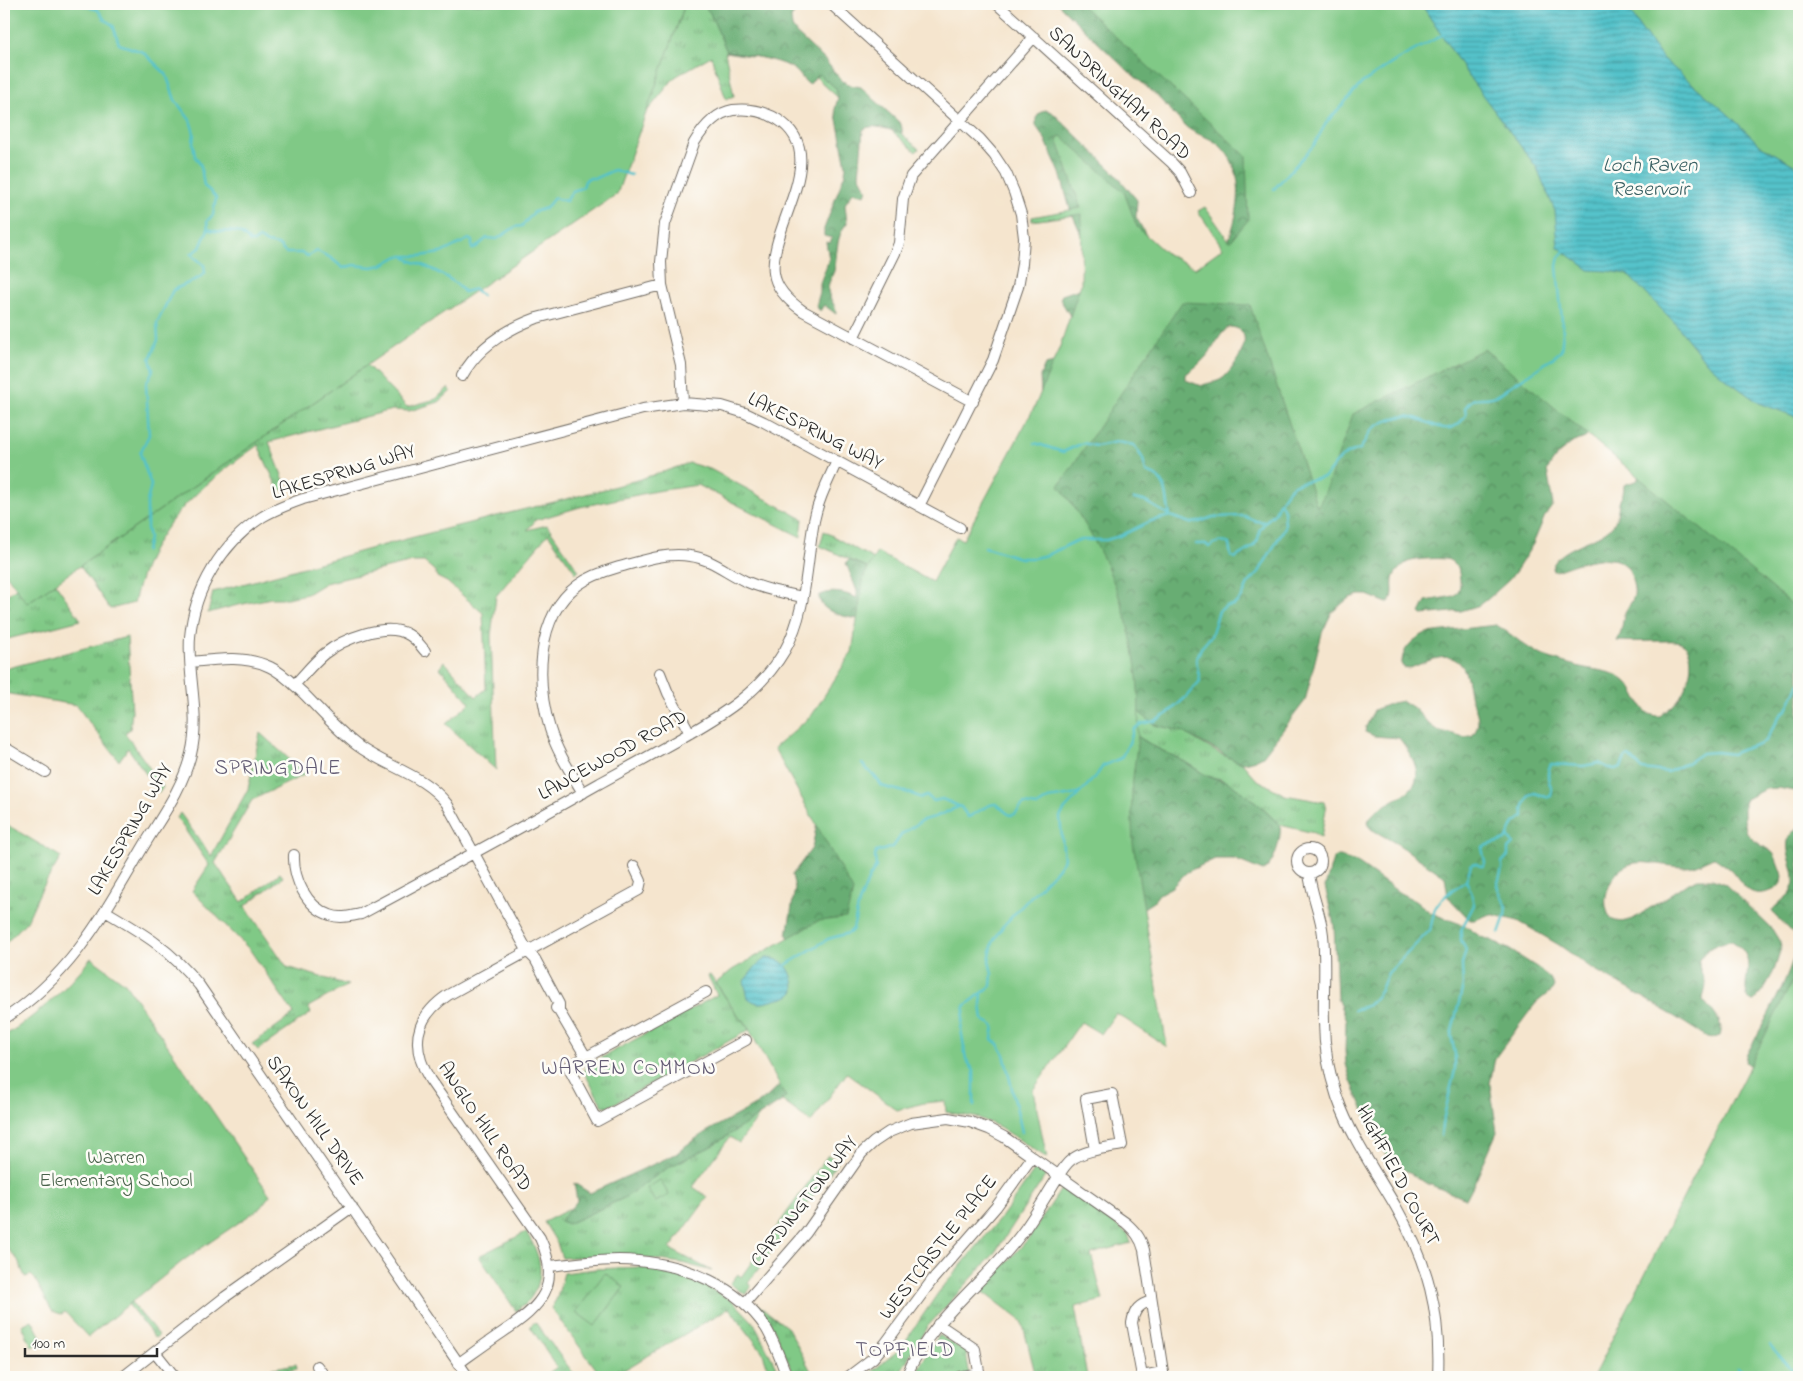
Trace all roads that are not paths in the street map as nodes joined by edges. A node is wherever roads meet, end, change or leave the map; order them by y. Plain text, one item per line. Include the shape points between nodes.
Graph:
1 (831, 4) edge
2 (997, 4) edge
3 (1034, 37) junction
4 (959, 120) junction
5 (1191, 193) dead end
6 (662, 286) junction
7 (853, 338) junction
8 (462, 376) dead end
9 (683, 402) junction
10 (973, 402) junction
11 (837, 461) junction
12 (919, 506) junction
13 (960, 528) dead end
14 (803, 597) junction
15 (425, 651) dead end
16 (191, 662) junction
17 (660, 674) dead end
18 (294, 685) junction
19 (690, 733) junction
20 (4, 747) edge
21 (45, 772) dead end
22 (582, 793) junction
23 (475, 852) junction
24 (294, 855) dead end
25 (634, 866) dead end
26 (1309, 873) dead end
27 (105, 911) junction
28 (528, 952) junction
29 (706, 992) dead end
30 (4, 1019) edge
31 (746, 1040) dead end
32 (586, 1057) junction
33 (1096, 1150) junction
34 (1032, 1157) junction
35 (1059, 1176) junction
36 (352, 1207) junction
37 (550, 1266) junction
38 (1152, 1301) junction
39 (745, 1303) junction
40 (938, 1324) junction
41 (155, 1352) junction
42 (459, 1363) junction
43 (318, 1366) dead end
44 (980, 1375) edge
45 (123, 1377) edge
46 (175, 1377) edge
47 (326, 1377) edge
48 (468, 1377) edge
49 (787, 1377) edge
50 (848, 1377) edge
51 (906, 1377) edge
52 (959, 1377) edge
53 (1438, 1377) edge

1 - 4 street
2 - 3 street, SANDRINGHAM ROAD
3 - 4 street
3 - 5 street, SANDRINGHAM ROAD via 1171,162
4 - 7 street via 911,176 903,200 899,243
4 - 10 street via 990,150 1006,173 1021,214 1024,238 1018,287 993,360
6 - 7 street via 661,254 665,224 700,131 720,114 758,110 782,122 798,144 800,155 798,180 775,245 773,260 777,286 793,304
6 - 8 street via 522,324 479,353
6 - 9 street via 681,365
7 - 10 street
9 - 11 street, LAKESPRING WAY via 722,406 745,414
9 - 16 street, LAKESPRING WAY via 643,409 280,507 245,530 209,574 194,615 190,637
10 - 12 street
11 - 12 street, LAKESPRING WAY
11 - 14 street, LANCEWOOD ROAD via 814,520
12 - 13 street, LAKESPRING WAY
14 - 19 street, LANCEWOOD ROAD via 798,620 786,648 762,682 732,708
14 - 22 street via 775,592 745,581 700,557 676,555 606,571 577,586 565,597 548,626 542,670 550,730
15 - 18 street via 409,635 390,629 381,630 334,647
16 - 18 street via 222,658 258,662 271,667
16 - 27 street, LAKESPRING WAY via 195,732 184,776
17 - 19 street
18 - 23 street via 359,746 434,789 448,804
19 - 22 street, LANCEWOOD ROAD
20 - 21 street
22 - 23 street, LANCEWOOD ROAD
23 - 24 street, LANCEWOOD ROAD via 361,914 340,917 330,916 314,905 303,890 294,866
23 - 28 street
25 - 28 street, ANGLO HILL ROAD via 641,881 639,890
26 - 53 street, HIGHFIELD COURT via 1310,889 1323,934 1325,1041 1331,1075 1355,1139 1419,1252 1435,1308
27 - 30 street, LAKESPRING WAY via 62,970 39,993
27 - 36 street, SAXON HILL DRIVE via 152,939 184,967
28 - 32 street via 535,959 559,1004 559,1011
28 - 37 street, ANGLO HILL ROAD via 437,1002 424,1020 416,1041 422,1066 430,1080 540,1238
29 - 32 street
31 - 32 street via 597,1121 568,1067
33 - 33 street via 1122,1145 1112,1094 1086,1099
33 - 35 street via 1072,1159
34 - 35 street, CARDINGTON WAY
34 - 39 street, CARDINGTON WAY via 979,1124 948,1118 911,1123 889,1132 862,1153 806,1234
34 - 50 street, WESTCASTLE PLACE via 996,1207 933,1279 885,1344
35 - 38 street, CARDINGTON WAY via 1135,1231 1144,1250
35 - 40 street via 1023,1232
36 - 41 street via 225,1297
36 - 42 street, SAXON HILL DRIVE
37 - 39 street via 610,1261 660,1264 703,1277
37 - 42 street, ANGLO HILL ROAD via 545,1292 534,1308
38 - 38 street, CARDINGTON WAY via 1163,1372 1142,1376 1133,1315 1142,1304
39 - 49 street via 767,1330
40 - 44 street via 975,1349
40 - 51 street
41 - 45 street
41 - 46 street
42 - 48 street, SAXON HILL DRIVE
43 - 47 street
44 - 52 street

